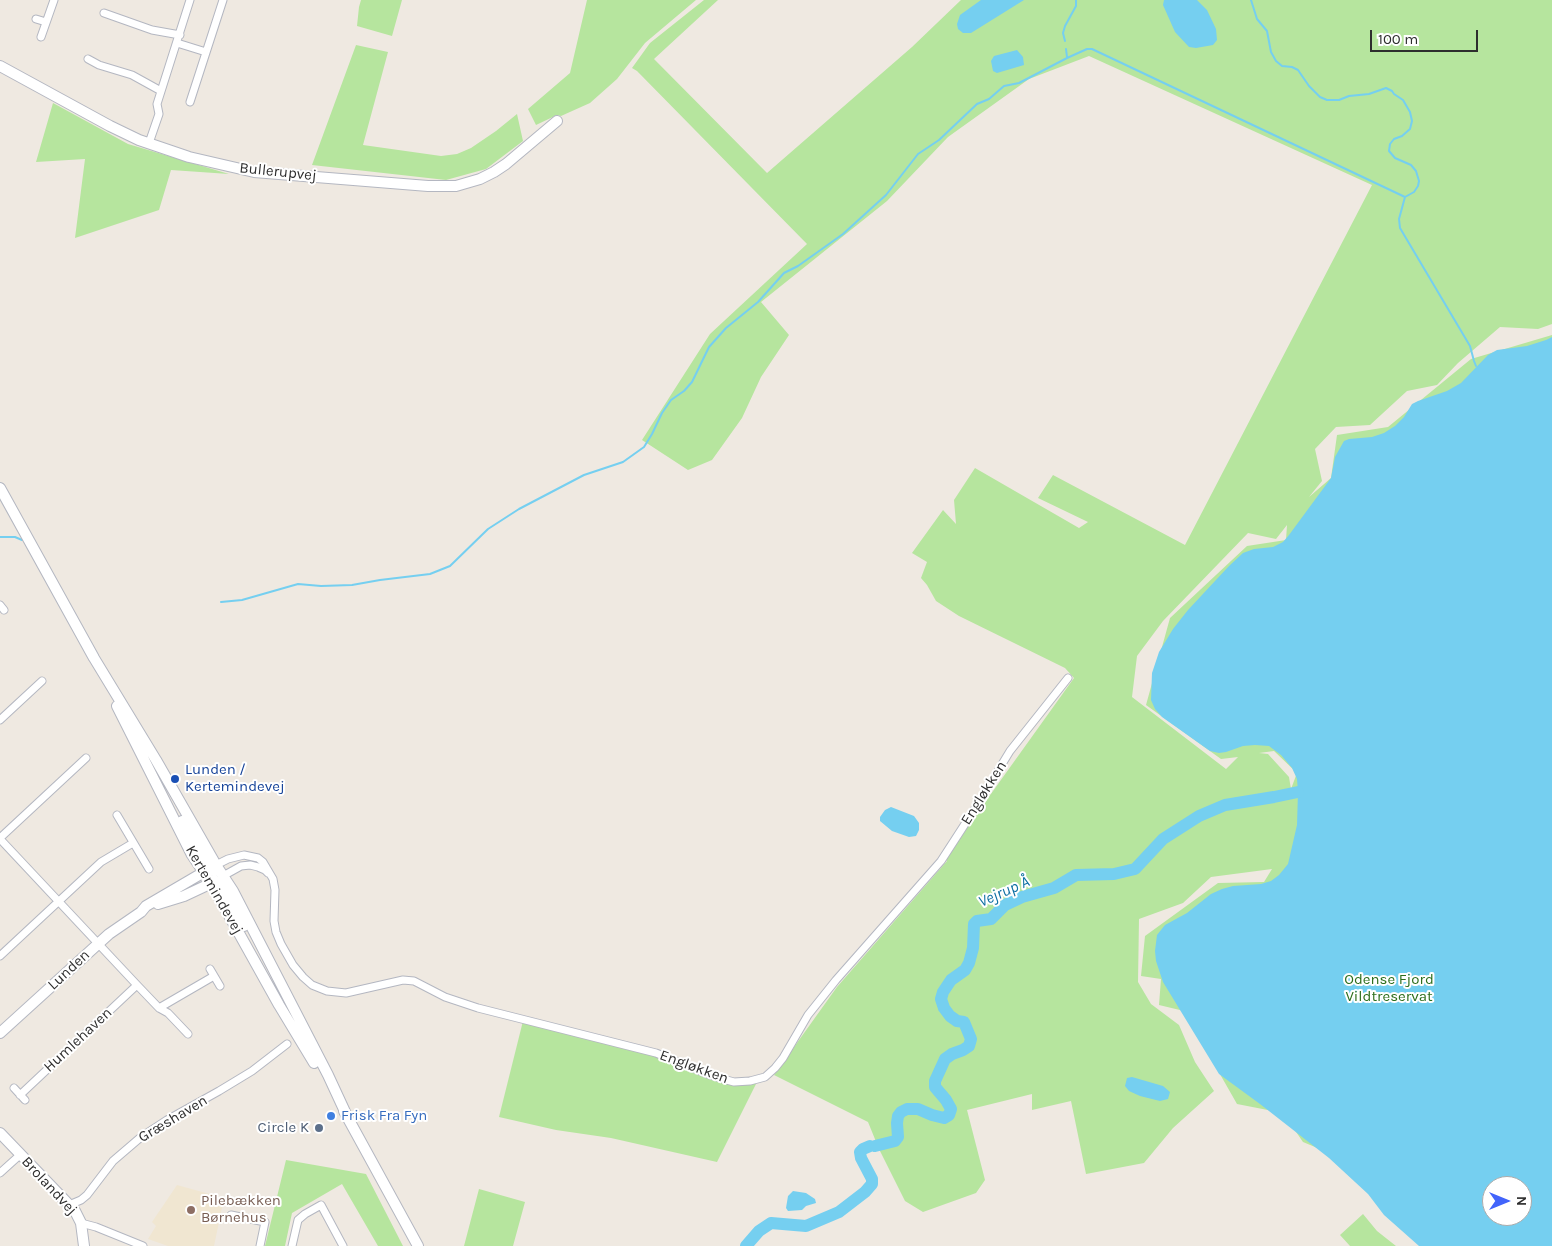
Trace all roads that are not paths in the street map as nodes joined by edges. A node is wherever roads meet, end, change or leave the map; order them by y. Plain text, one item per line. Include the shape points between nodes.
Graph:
1 (54, 0) edge
2 (190, 0) edge
3 (223, 0) edge
4 (104, 13) dead end
5 (36, 19) dead end
6 (46, 22) junction
7 (41, 37) dead end
8 (178, 39) junction
9 (206, 52) junction
10 (88, 59) dead end
11 (0, 66) edge
12 (161, 91) junction
13 (190, 102) dead end
14 (557, 121) dead end
15 (149, 143) junction
16 (0, 488) edge
17 (94, 658) junction
18 (1068, 678) dead end
19 (42, 680) dead end
20 (0, 720) edge
21 (86, 758) dead end
22 (118, 815) dead end
23 (0, 839) edge
24 (134, 842) junction
25 (149, 869) dead end
26 (210, 869) junction
27 (273, 878) junction
28 (217, 880) junction
29 (58, 901) junction
30 (140, 912) junction
31 (98, 943) junction
32 (0, 956) edge
33 (137, 985) junction
34 (220, 986) dead end
35 (159, 1008) junction
36 (0, 1033) edge
37 (188, 1034) dead end
38 (287, 1044) dead end
39 (14, 1088) dead end
40 (347, 1116) junction
41 (0, 1133) edge
42 (21, 1154) junction
43 (0, 1174) edge
44 (70, 1205) junction
45 (231, 1215) dead end
46 (81, 1222) junction
47 (84, 1246) edge
48 (143, 1246) edge
49 (260, 1246) edge
50 (292, 1246) edge
51 (343, 1246) edge
52 (418, 1246) edge

1 - 6 street
2 - 8 street
3 - 9 street
4 - 8 street
5 - 6 street
6 - 7 street
8 - 9 street
8 - 12 street
9 - 13 street
10 - 12 street via 132,75
11 - 15 main road, Bullerupvej via 110,126
12 - 15 street via 157,104 159,114
14 - 15 main road, Bullerupvej via 494,172 468,183 442,187 254,172 190,157
16 - 17 main road, Kertemindevej
17 - 26 main road, Kertemindevej via 156,760
17 - 26 main road, Kertemindevej via 136,746
18 - 27 street, Engløkken via 1010,751 941,861 808,1015 784,1058 765,1077 750,1081 734,1082 656,1053 478,1008 445,997 414,981 395,981 346,993 312,985 293,965 276,932
19 - 20 street
21 - 23 street
22 - 24 street
23 - 29 street
24 - 25 street
24 - 29 street via 100,862
26 - 27 street via 236,856 251,856 263,862
26 - 28 main road, Kertemindevej
26 - 28 main road, Kertemindevej
26 - 30 main road, Lunden
27 - 28 street via 265,870 250,865 241,866
28 - 30 main road, Lunden
28 - 40 main road, Kertemindevej via 279,1004
28 - 40 main road, Kertemindevej via 233,891
29 - 31 street
29 - 32 street
30 - 31 main road, Lunden
31 - 33 street
31 - 36 main road, Lunden
33 - 35 street
33 - 39 street, Humlehaven via 22,1097
34 - 35 street via 212,972
35 - 37 street
38 - 44 street, Græshaven via 219,1092 140,1137 113,1162 87,1195
40 - 52 main road, Kertemindevej
41 - 42 main road, Brolandvej
42 - 43 street
42 - 44 main road, Brolandvej
44 - 46 main road, Brolandvej
45 - 49 street via 265,1222
46 - 47 main road, Brolandvej
46 - 48 street
50 - 51 street via 298,1220 321,1205

